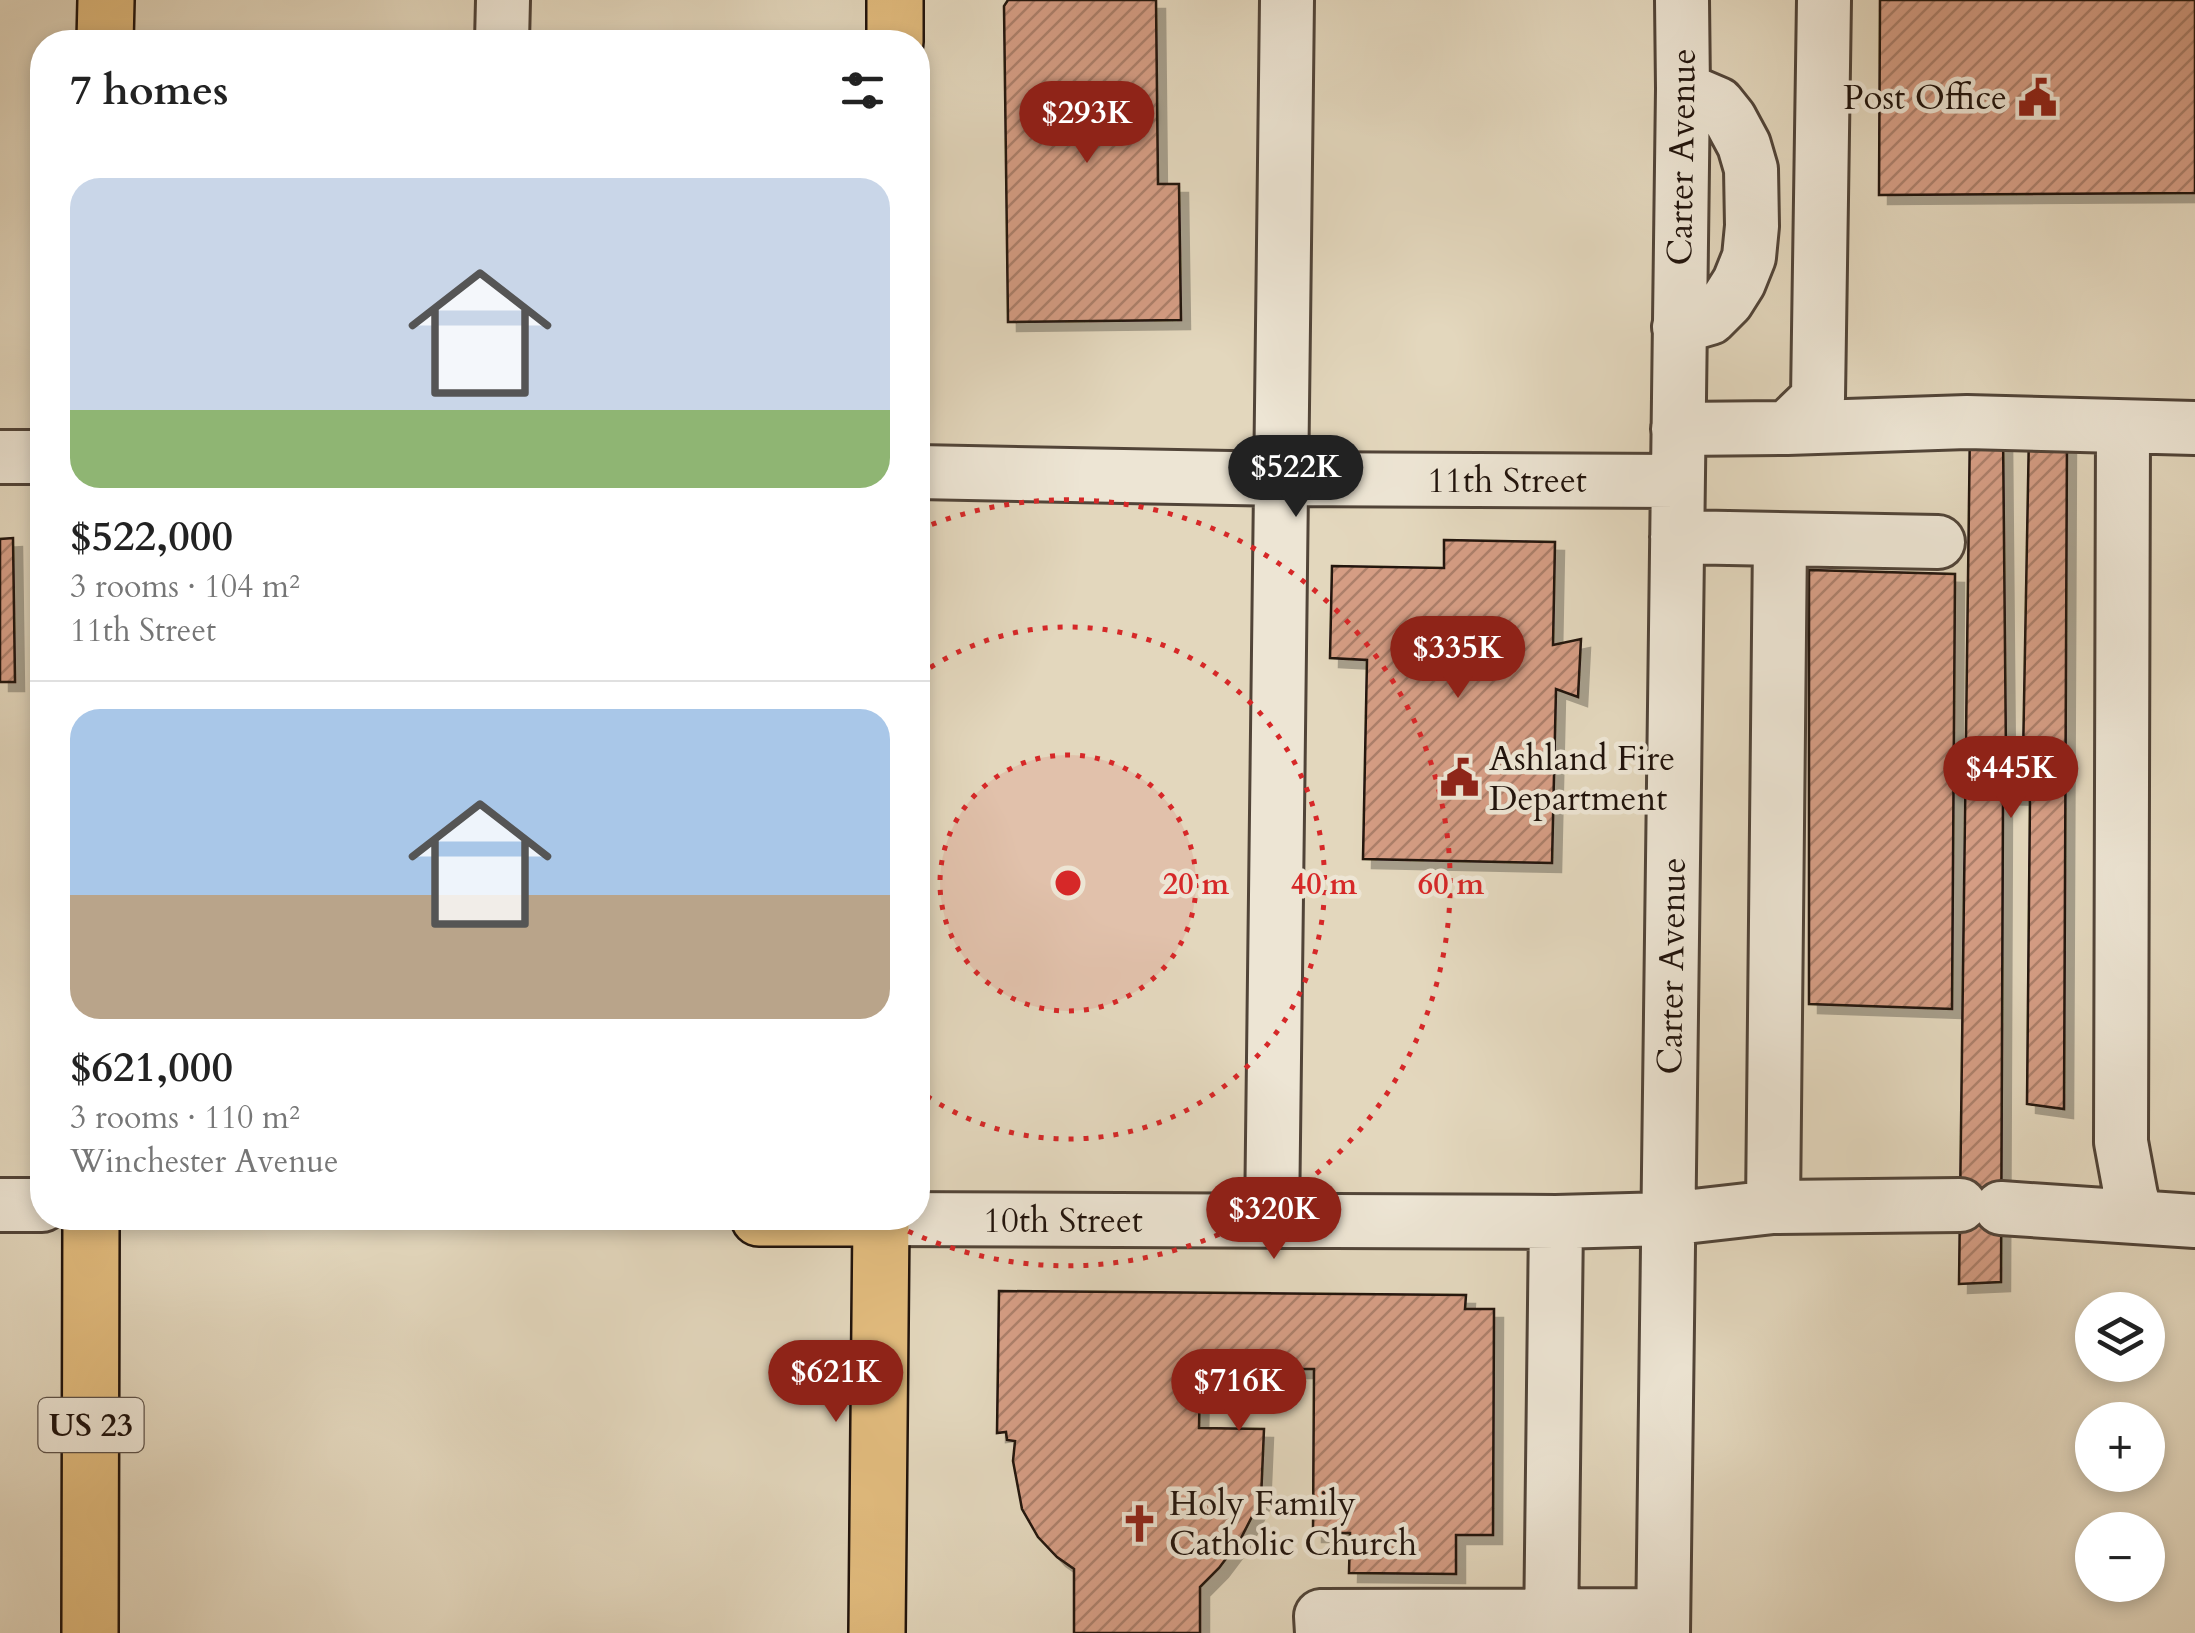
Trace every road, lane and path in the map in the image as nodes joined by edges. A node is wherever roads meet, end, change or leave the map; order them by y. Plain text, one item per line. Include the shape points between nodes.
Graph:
1 (106, 0) edge
2 (502, 0) edge
3 (896, 0) edge
4 (1287, 0) edge
5 (1682, 0) edge
6 (1824, 0) edge
7 (105, 30) edge
8 (502, 30) edge
9 (895, 30) edge
10 (1683, 90) junction
11 (1678, 328) junction
12 (2123, 427) junction
13 (1787, 428) junction
14 (2195, 428) edge
15 (1678, 429) junction
16 (0, 457) edge
17 (30, 457) edge
18 (930, 472) edge
19 (1282, 479) junction
20 (1677, 481) junction
21 (1676, 537) junction
22 (1780, 540) junction
23 (1938, 542) dead end
24 (0, 1204) edge
25 (30, 1205) edge
26 (1773, 1207) junction
27 (2138, 1217) junction
28 (930, 1218) edge
29 (1667, 1220) junction
30 (1272, 1221) junction
31 (2195, 1221) edge
32 (1556, 1222) junction
33 (91, 1230) edge
34 (880, 1230) edge
35 (1551, 1624) edge
36 (1663, 1624) edge
37 (90, 1633) edge
38 (877, 1633) edge
39 (1322, 1633) edge

1 - 7 main road
2 - 8 street
3 - 9 main road
4 - 19 street
5 - 10 street, Carter Avenue
6 - 13 street via 1818,398
10 - 11 street, Carter Avenue
10 - 11 street via 1718,104 1744,145 1752,226 1749,256 1727,301 1710,318
11 - 15 street, Carter Avenue
12 - 13 street via 1968,422
12 - 14 street
12 - 27 street via 2120,1142
13 - 15 street
15 - 20 street, Carter Avenue
16 - 17 street
18 - 19 street, 11th Street
19 - 20 street, 11th Street
19 - 30 street
20 - 21 street, Carter Avenue
21 - 22 street
21 - 29 street, Carter Avenue
22 - 23 street
22 - 26 street
24 - 25 street
26 - 27 street, 10th Street via 1981,1206
26 - 29 street, 10th Street
27 - 31 street, 10th Street
28 - 30 street, 10th Street
29 - 32 street, 10th Street
29 - 36 street, Carter Avenue
30 - 32 street, 10th Street
32 - 35 street
33 - 37 main road, US 23
34 - 38 main road
35 - 36 street
35 - 39 street via 1509,1617 1322,1616

